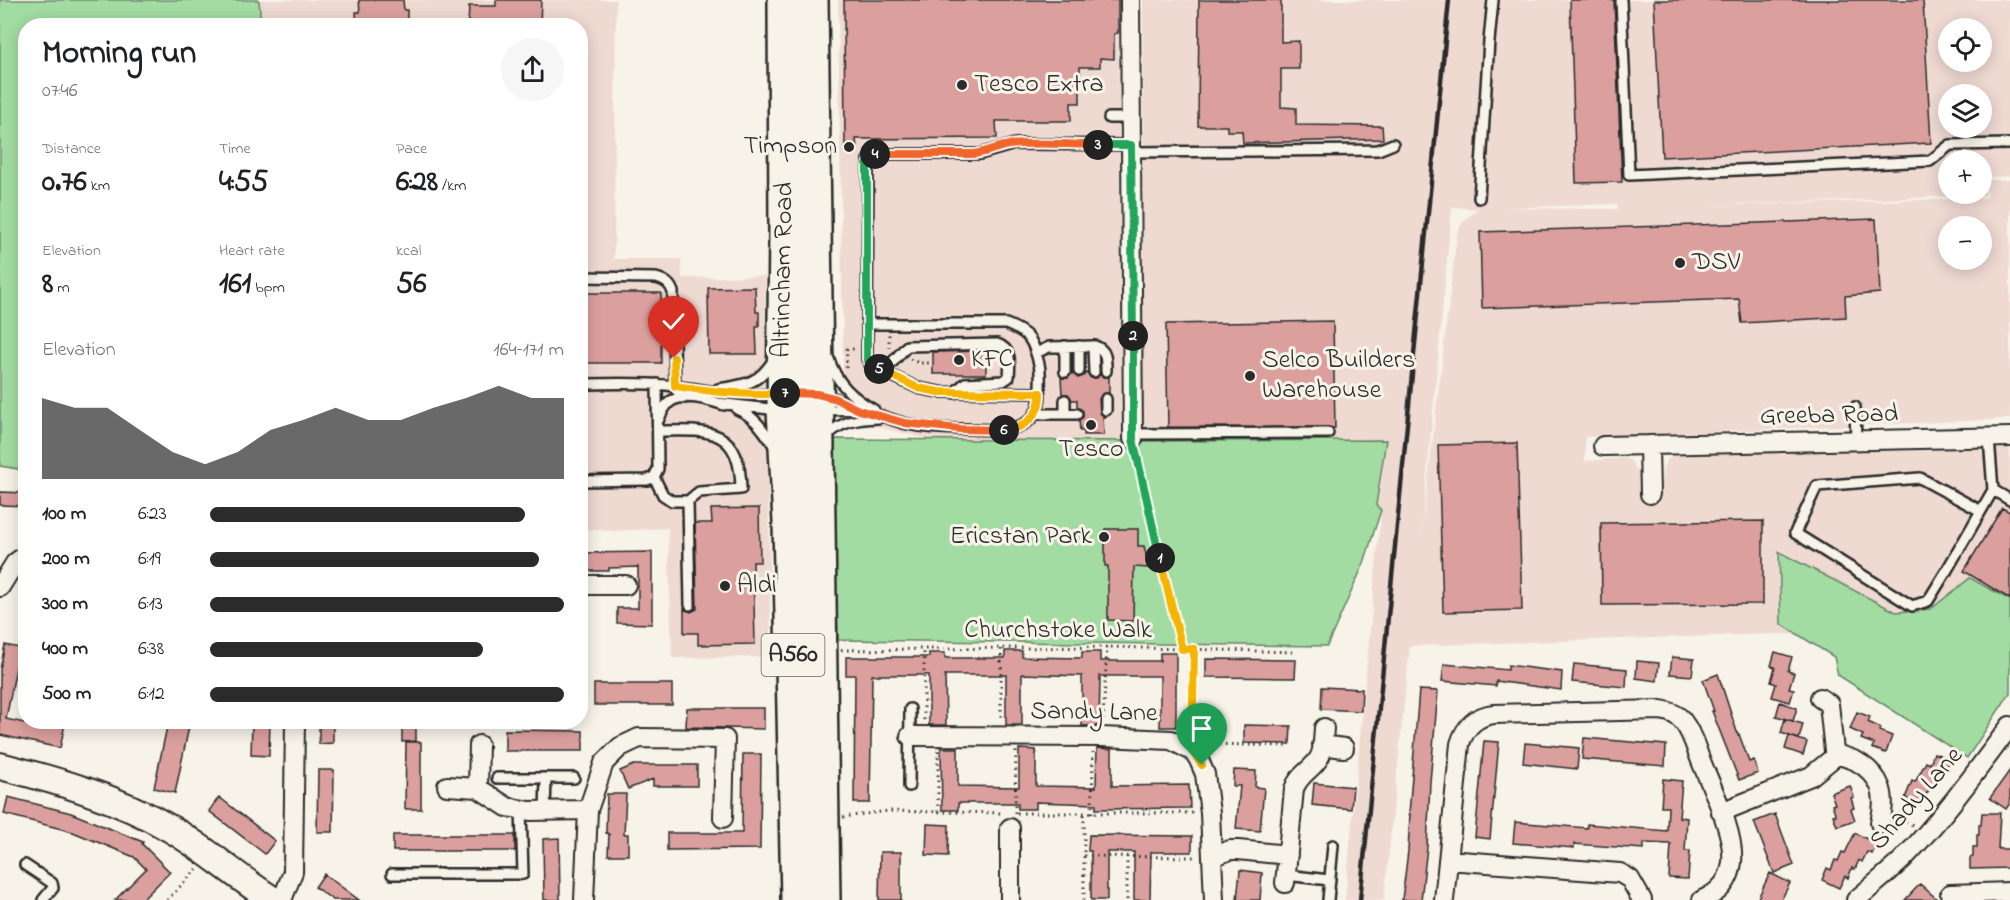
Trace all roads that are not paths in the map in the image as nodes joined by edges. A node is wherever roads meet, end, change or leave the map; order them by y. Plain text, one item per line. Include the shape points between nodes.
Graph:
1 (784, 0) edge
2 (812, 0) edge
3 (1130, 0) edge
4 (1493, 0) edge
5 (1621, 0) edge
6 (1109, 118) dead end
7 (1130, 118) junction
8 (1393, 144) dead end
9 (2010, 144) edge
10 (1132, 149) junction
11 (1479, 198) dead end
12 (588, 277) edge
13 (815, 289) junction
14 (868, 324) junction
15 (795, 331) junction
16 (826, 342) dead end
17 (1065, 346) junction
18 (1079, 346) junction
19 (1093, 346) junction
20 (828, 353) dead end
21 (1036, 353) junction
22 (879, 369) junction
23 (1079, 371) dead end
24 (1106, 371) dead end
25 (1065, 372) dead end
26 (1094, 372) dead end
27 (588, 384) edge
28 (657, 384) junction
29 (675, 386) junction
30 (704, 391) junction
31 (954, 393) junction
32 (1040, 393) junction
33 (685, 398) junction
34 (805, 399) junction
35 (1106, 399) dead end
36 (1065, 400) dead end
37 (718, 403) junction
38 (1855, 407) dead end
39 (859, 410) junction
40 (1106, 410) dead end
41 (1035, 414) junction
42 (1065, 414) junction
43 (1077, 414) dead end
44 (886, 418) junction
45 (658, 426) junction
46 (1328, 433) dead end
47 (1133, 437) joint
48 (2010, 437) edge
49 (1989, 438) junction
50 (1856, 441) junction
51 (1649, 445) junction
52 (1603, 446) dead end
53 (817, 449) junction
54 (654, 477) junction
55 (588, 481) edge
56 (1993, 490) junction
57 (1650, 494) dead end
58 (792, 495) junction
59 (2010, 500) edge
60 (688, 501) junction
61 (1981, 511) junction
62 (18, 561) edge
63 (588, 585) edge
64 (626, 585) dead end
65 (0, 586) edge
66 (690, 605) dead end
67 (1820, 698) dead end
68 (910, 709) dead end
69 (2010, 726) edge
70 (295, 729) edge
71 (924, 737) junction
72 (479, 746) dead end
73 (1349, 748) dead end
74 (1838, 754) junction
75 (0, 766) edge
76 (497, 778) dead end
77 (546, 778) junction
78 (574, 778) dead end
79 (447, 786) dead end
80 (909, 786) dead end
81 (478, 788) junction
82 (521, 809) junction
83 (588, 810) junction
84 (545, 811) junction
85 (1720, 812) junction
86 (1888, 814) dead end
87 (723, 818) dead end
88 (1013, 820) road end
89 (1333, 845) dead end
90 (823, 851) junction
91 (1288, 855) junction
92 (1212, 857) junction
93 (1448, 860) junction
94 (25, 865) dead end
95 (392, 874) dead end
96 (1285, 879) joint
97 (1329, 880) junction
98 (251, 892) edge
99 (2010, 892) edge
100 (1950, 894) dead end
101 (43, 900) edge
102 (273, 900) edge
103 (282, 900) edge
104 (584, 900) edge
105 (798, 900) edge
106 (812, 900) edge
107 (824, 900) edge
108 (1010, 900) edge
109 (1214, 900) edge
110 (1328, 900) edge
111 (1444, 900) edge
112 (1642, 900) edge
113 (1702, 900) edge
114 (1856, 900) edge

1 - 15 highway, Altrincham Road / A560 via 786,232
2 - 13 highway, Altrincham Road / A560
3 - 7 street
4 - 11 lane
5 - 9 lane via 1629,175 1930,161 1950,146
6 - 7 lane
7 - 10 street
8 - 10 lane via 1378,150
10 - 14 lane via 1015,144 980,154 874,154 868,163
10 - 47 street
12 - 29 lane via 656,278 671,286
13 - 15 lane
13 - 16 lane
13 - 34 highway, Altrincham Road / A560
14 - 21 lane via 1006,324 1026,333
14 - 22 lane via 867,359
15 - 30 lane via 755,381
15 - 34 highway, Altrincham Road / A560
17 - 18 lane
17 - 21 lane via 1044,347
17 - 25 lane
18 - 19 lane
18 - 23 lane
19 - 24 lane via 1105,354
19 - 26 lane
20 - 34 lane
21 - 32 lane
22 - 31 lane via 918,388
22 - 31 lane via 888,368 907,346 997,344 1006,348 1009,377 1003,381 965,383
27 - 28 lane
28 - 29 lane
28 - 45 lane
29 - 30 lane
29 - 33 lane via 676,392
30 - 34 lane
31 - 32 lane
32 - 41 lane
33 - 37 lane
33 - 45 lane via 671,401
34 - 37 lane via 768,410
34 - 39 lane
34 - 39 lane via 834,398
34 - 44 lane via 860,402
34 - 53 highway, Altrincham Road / A560
34 - 58 highway, Altrincham Road / A560
35 - 40 lane
36 - 42 lane
37 - 58 lane via 758,422 777,449
38 - 50 lane
39 - 44 lane
41 - 42 lane
41 - 44 lane via 1021,427 1008,430 934,427
42 - 43 lane
44 - 53 lane via 853,420 837,427
45 - 54 lane via 658,469
45 - 60 lane via 715,435 729,442 736,454 741,489 699,492
46 - 47 lane
48 - 49 street, Greeba Road
49 - 50 street, Greeba Road
49 - 56 lane
50 - 51 street, Greeba Road
51 - 52 street, Greeba Road
51 - 57 street
53 - 90 highway, Altrincham Road / A560
54 - 55 lane
54 - 60 lane via 663,495 672,501
56 - 59 lane
56 - 61 lane
58 - 105 highway, Altrincham Road / A560
60 - 66 lane
61 - 61 lane via 1928,601 1912,606 1795,533 1816,486 1920,478
62 - 65 street
63 - 64 street
67 - 74 street via 1830,704 1833,745
68 - 71 lane
69 - 114 street, Shady Lane via 1929,831
70 - 103 street via 293,872
71 - 80 lane
71 - 92 street, Sandy Lane via 1172,740 1192,751 1205,774
72 - 81 street
73 - 91 street via 1323,737 1319,758 1296,782
74 - 85 street via 1811,776
74 - 86 street via 1853,759 1875,777
75 - 98 main road via 63,782 135,810 212,856
76 - 77 lane
77 - 78 lane
77 - 84 lane
79 - 81 street
81 - 82 street via 507,807
82 - 84 street
82 - 95 lane via 522,874
83 - 84 street
83 - 87 street via 604,763 620,747 639,738 725,739
83 - 104 street
85 - 93 street via 1689,730 1672,713 1660,710 1489,715 1473,722 1462,736
85 - 113 street via 1731,846 1731,870 1720,889
88 - 108 street
89 - 97 lane
90 - 106 main road via 814,877
90 - 107 highway, Altrincham Road / A560
91 - 92 street via 1230,850
91 - 96 street
92 - 109 street
93 - 111 street
93 - 112 street via 1620,873 1634,883
94 - 101 lane via 52,883 53,888
96 - 97 lane
97 - 110 lane
98 - 102 main road
99 - 100 street

